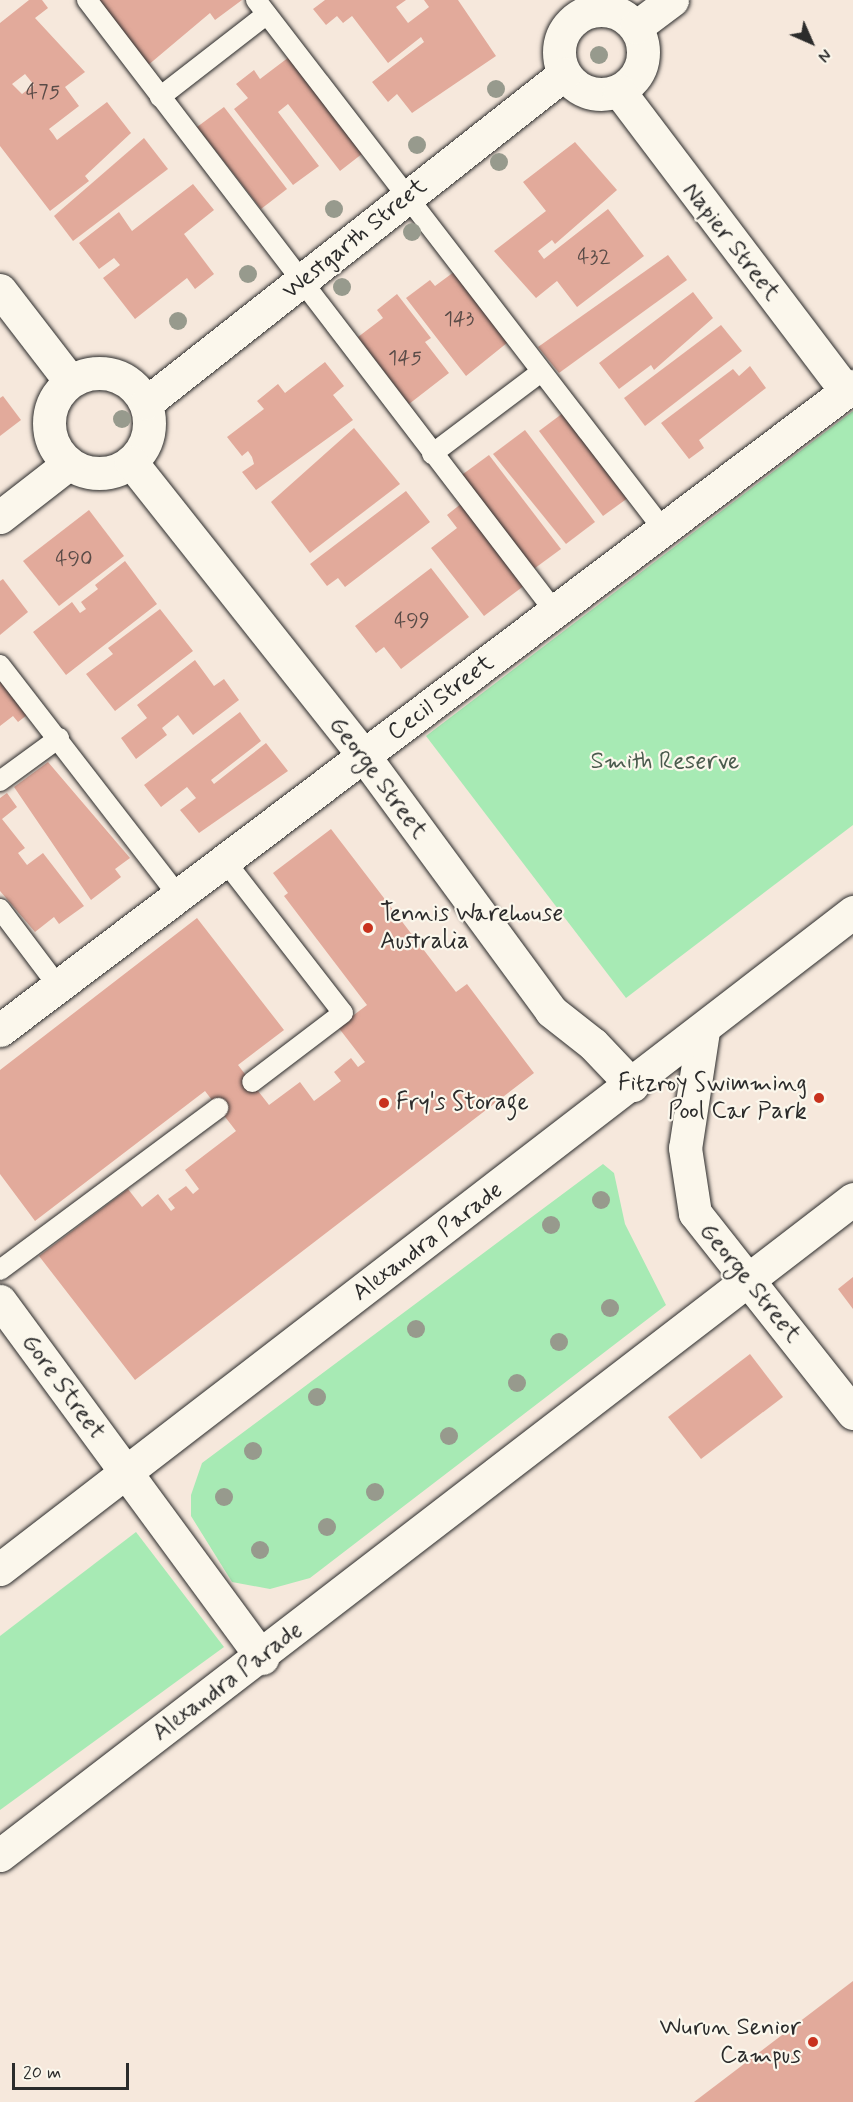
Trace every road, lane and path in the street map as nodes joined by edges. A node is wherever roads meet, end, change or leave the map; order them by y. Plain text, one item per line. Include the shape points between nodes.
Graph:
1 (87, 0) edge
2 (672, 0) edge
3 (262, 7) edge
4 (563, 12) edge
5 (636, 27) junction
6 (564, 74) junction
7 (619, 91) junction
8 (160, 97) junction
9 (406, 198) junction
10 (302, 282) junction
11 (0, 290) edge
12 (541, 372) junction
13 (70, 381) junction
14 (850, 389) edge
15 (146, 403) junction
16 (432, 454) junction
17 (131, 462) junction
18 (68, 464) junction
19 (0, 517) edge
20 (663, 529) junction
21 (555, 612) junction
22 (0, 665) edge
23 (59, 738) junction
24 (364, 756) junction
25 (0, 781) edge
26 (225, 861) junction
27 (180, 898) junction
28 (0, 909) edge
29 (853, 912) edge
30 (58, 986) junction
31 (0, 1030) edge
32 (703, 1031) junction
33 (252, 1082) dead end
34 (632, 1085) junction
35 (218, 1108) dead end
36 (853, 1199) edge
37 (0, 1270) edge
38 (747, 1281) junction
39 (0, 1301) edge
40 (853, 1413) edge
41 (127, 1472) junction
42 (0, 1569) edge
43 (262, 1658) junction
44 (0, 1855) edge

1 - 8 lane
2 - 5 main road
3 - 8 lane
3 - 9 lane
4 - 5 main road via 580,15 608,10
4 - 6 main road via 559,49
5 - 7 main road via 643,61
6 - 7 main road via 595,95
6 - 9 main road, Westgarth Street
7 - 14 main road, Napier Street
8 - 10 lane
9 - 10 main road, Westgarth Street
9 - 12 lane
10 - 15 main road, Westgarth Street
10 - 16 lane
11 - 13 main road
12 - 16 lane
12 - 20 lane
13 - 15 main road via 83,374 113,374 138,390
13 - 18 main road via 51,406 48,422 50,438
14 - 20 main road, Cecil Street
15 - 17 main road via 147,435
16 - 21 lane
17 - 18 main road via 99,473
17 - 24 main road, George Street
18 - 19 main road
20 - 21 main road, Cecil Street
21 - 24 main road, Cecil Street
22 - 23 lane
23 - 25 lane
23 - 27 lane
24 - 26 main road, Cecil Street
24 - 34 main road, George Street via 551,1011 593,1044
26 - 27 main road, Cecil Street
26 - 33 lane via 343,1013
27 - 30 main road, Cecil Street
28 - 30 lane
29 - 32 main road, Alexandra Parade
30 - 31 main road, Cecil Street
32 - 34 main road, Alexandra Parade
32 - 38 main road, George Street via 686,1122 688,1184 700,1222
34 - 41 main road, Alexandra Parade
35 - 37 lane
36 - 38 main road, Alexandra Parade
38 - 40 main road, George Street
38 - 43 main road, Alexandra Parade
39 - 41 main road, Gore Street
41 - 42 main road, Alexandra Parade
41 - 43 main road, Gore Street
43 - 44 main road, Alexandra Parade

